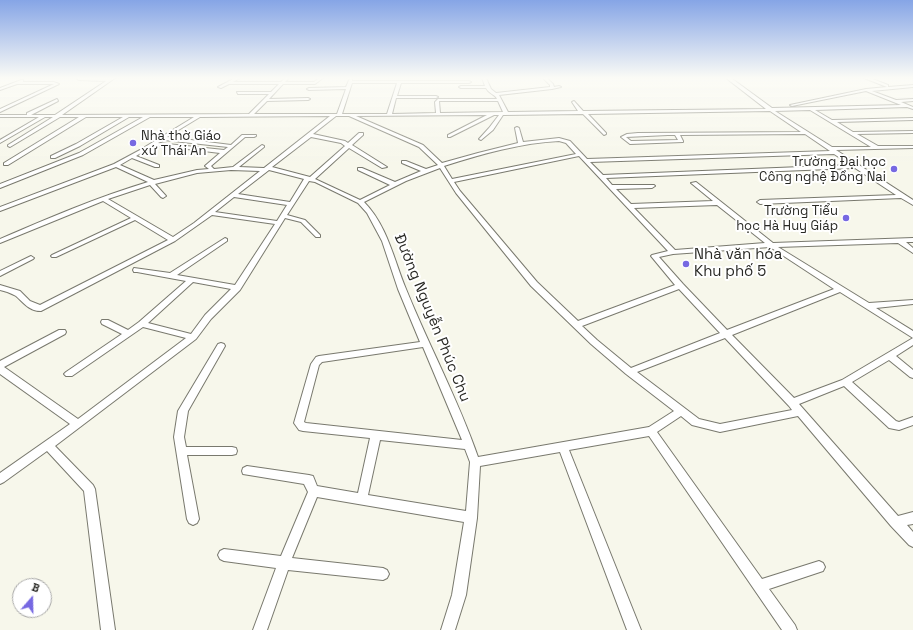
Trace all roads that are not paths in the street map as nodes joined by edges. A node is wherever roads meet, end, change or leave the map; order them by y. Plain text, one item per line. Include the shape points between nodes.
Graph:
1 (43, 107) edge
2 (69, 107) edge
3 (259, 107) edge
4 (340, 107) edge
5 (392, 107) edge
6 (437, 107) edge
7 (502, 107) edge
8 (579, 107) edge
9 (769, 107) edge
10 (785, 107) edge
11 (862, 107) edge
12 (810, 109) junction
13 (773, 110) junction
14 (583, 112) junction
15 (494, 113) junction
16 (504, 113) junction
17 (438, 114) junction
18 (45, 115) junction
19 (58, 115) junction
20 (86, 115) junction
21 (128, 115) junction
22 (337, 115) junction
23 (349, 115) junction
24 (389, 115) junction
25 (0, 116) edge
26 (26, 116) junction
27 (148, 116) junction
28 (198, 116) junction
29 (250, 116) junction
30 (913, 119) edge
31 (887, 120) junction
32 (831, 121) junction
33 (517, 128) dead end
34 (912, 132) edge
35 (806, 133) junction
36 (852, 133) junction
37 (361, 134) dead end
38 (604, 134) dead end
39 (677, 134) junction
40 (310, 135) junction
41 (254, 136) dead end
42 (450, 136) dead end
43 (162, 138) junction
44 (481, 139) dead end
45 (0, 142) edge
46 (154, 144) junction
47 (347, 144) junction
48 (521, 144) junction
49 (10, 146) dead end
50 (230, 146) junction
51 (262, 146) dead end
52 (913, 146) edge
53 (877, 148) junction
54 (833, 150) junction
55 (224, 152) junction
56 (578, 155) junction
57 (53, 157) dead end
58 (133, 157) junction
59 (585, 161) junction
60 (404, 162) dead end
61 (6, 164) dead end
62 (116, 165) junction
63 (441, 165) junction
64 (157, 166) dead end
65 (857, 166) junction
66 (236, 167) junction
67 (384, 167) dead end
68 (212, 169) junction
69 (266, 169) junction
70 (360, 169) dead end
71 (425, 171) junction
72 (601, 177) junction
73 (310, 178) junction
74 (450, 181) junction
75 (153, 183) junction
76 (694, 183) dead end
77 (394, 184) junction
78 (0, 186) edge
79 (652, 186) dead end
80 (611, 187) junction
81 (233, 195) junction
82 (163, 196) dead end
83 (903, 196) junction
84 (104, 199) junction
85 (360, 202) junction
86 (760, 202) dead end
87 (718, 203) junction
88 (913, 203) edge
89 (291, 204) junction
90 (629, 206) junction
91 (0, 209) edge
92 (211, 213) junction
93 (136, 218) junction
94 (280, 219) junction
95 (318, 236) dead end
96 (173, 240) junction
97 (225, 240) dead end
98 (913, 240) edge
99 (0, 241) edge
100 (900, 241) junction
101 (771, 245) junction
102 (673, 252) junction
103 (913, 252) edge
104 (54, 256) dead end
105 (31, 258) dead end
106 (137, 270) dead end
107 (0, 274) edge
108 (172, 275) junction
109 (191, 280) junction
110 (680, 286) junction
111 (0, 287) edge
112 (237, 288) junction
113 (840, 289) junction
114 (913, 302) edge
115 (867, 306) junction
116 (105, 322) dead end
117 (142, 324) junction
118 (576, 325) junction
119 (62, 332) dead end
120 (127, 333) junction
121 (724, 333) junction
122 (913, 335) edge
123 (193, 337) junction
124 (913, 341) edge
125 (426, 344) junction
126 (222, 346) dead end
127 (889, 356) junction
128 (0, 365) edge
129 (0, 369) edge
130 (629, 372) junction
131 (69, 374) dead end
132 (913, 375) edge
133 (845, 382) junction
134 (792, 403) junction
135 (681, 412) junction
136 (799, 412) junction
137 (913, 421) edge
138 (78, 424) junction
139 (651, 431) junction
140 (376, 434) junction
141 (469, 445) junction
142 (48, 446) junction
143 (563, 447) junction
144 (181, 451) junction
145 (232, 451) dead end
146 (475, 462) junction
147 (247, 471) dead end
148 (0, 479) edge
149 (314, 491) junction
150 (362, 499) junction
151 (471, 518) junction
152 (913, 518) edge
153 (193, 519) dead end
154 (895, 522) junction
155 (913, 541) edge
156 (224, 555) dead end
157 (284, 563) junction
158 (820, 567) dead end
159 (384, 574) dead end
160 (759, 586) junction
161 (108, 630) edge
162 (260, 630) edge
163 (448, 630) edge
164 (634, 630) edge
165 (790, 630) edge

1 - 26 street
2 - 19 street
3 - 29 street
4 - 22 street
5 - 24 street
6 - 17 street
7 - 16 street
8 - 14 street
9 - 13 street
10 - 13 street
11 - 12 street
12 - 13 street
12 - 32 street
13 - 14 street
13 - 35 street
14 - 16 street
14 - 38 street
15 - 16 street
15 - 17 street
15 - 42 street
16 - 44 street
17 - 24 street
18 - 19 street
18 - 26 street
18 - 45 street
19 - 20 street
19 - 49 street
20 - 21 street
20 - 61 street
21 - 27 street
21 - 57 street
22 - 23 street
22 - 29 street
22 - 40 street
23 - 24 street
23 - 63 street via 415,143
25 - 26 street
27 - 28 street
27 - 78 street via 81,154
28 - 29 street
28 - 43 street
30 - 31 street
31 - 32 street
31 - 34 street
32 - 36 street
33 - 48 street
34 - 36 street
35 - 39 street
35 - 54 street
36 - 53 street
37 - 47 street
39 - 39 street via 682,140 630,143 623,137
40 - 47 street
40 - 69 street
41 - 50 street via 245,135
43 - 46 street
43 - 50 street
46 - 55 street
46 - 58 street
47 - 67 street
47 - 73 street
48 - 56 street via 560,138 568,142
48 - 63 street
50 - 55 street
51 - 66 street
52 - 53 street
53 - 54 street
54 - 59 street
54 - 65 street
55 - 68 street via 208,166
56 - 59 street
56 - 74 street
58 - 62 street
58 - 64 street
59 - 72 street
60 - 71 street
62 - 75 street
62 - 91 street
63 - 71 street
63 - 74 street
65 - 72 street
65 - 83 street
66 - 68 street, Đường Nguyễn Phúc Chu
66 - 69 street, Đường Nguyễn Phúc Chu
68 - 75 street, Đường Nguyễn Phúc Chu
69 - 73 street, Đường Nguyễn Phúc Chu
69 - 81 street
70 - 77 street
71 - 77 street
72 - 80 street
73 - 85 street, Đường Nguyễn Phúc Chu
73 - 89 street
74 - 118 street via 534,284
75 - 82 street
75 - 84 street, Đường Nguyễn Phúc Chu
76 - 87 street
77 - 85 street
79 - 80 street
80 - 90 street
81 - 89 street
81 - 92 street
83 - 86 street
83 - 88 street
84 - 93 street
84 - 99 street, Đường Nguyễn Phúc Chu
85 - 125 street, Đường Nguyễn Phúc Chu via 368,208 385,241
87 - 90 street
87 - 101 street
89 - 94 street
90 - 102 street
92 - 94 street
92 - 96 street
93 - 96 street
93 - 104 street
94 - 95 street via 303,221
94 - 112 street
96 - 111 street via 39,308 27,303 17,293
97 - 108 street
98 - 100 street
100 - 101 street
100 - 103 street
101 - 102 street
101 - 113 street
102 - 110 street via 654,256
105 - 107 street
106 - 108 street
108 - 109 street
109 - 112 street
109 - 117 street
110 - 118 street
110 - 121 street
112 - 123 street via 208,317
113 - 115 street
113 - 121 street
114 - 115 street
115 - 122 street
116 - 120 street
117 - 120 street
117 - 123 street
118 - 130 street
119 - 128 street
120 - 131 street
121 - 130 street
121 - 134 street
123 - 138 street
124 - 127 street
125 - 140 street via 324,358 314,364 300,426
125 - 141 street, Đường Nguyễn Phúc Chu
126 - 144 street via 183,411 179,437
127 - 132 street
127 - 133 street
129 - 138 street
130 - 135 street
133 - 134 street
133 - 137 street via 893,425 899,426
134 - 136 street
135 - 136 street via 696,422 720,428
135 - 139 street
136 - 154 street
138 - 142 street
139 - 143 street
139 - 160 street
140 - 141 street
140 - 150 street
141 - 146 street, Đường Nguyễn Phúc Chu
142 - 148 street
142 - 161 street via 89,489
143 - 146 street
143 - 164 street
144 - 145 street
144 - 153 street
146 - 151 street, Đường Nguyễn Phúc Chu
147 - 149 street via 309,480
149 - 150 street
149 - 157 street
150 - 151 street
151 - 163 street, Đường Nguyễn Phúc Chu via 459,595
152 - 154 street
154 - 155 street
156 - 157 street
157 - 159 street
157 - 162 street
158 - 160 street
160 - 165 street

